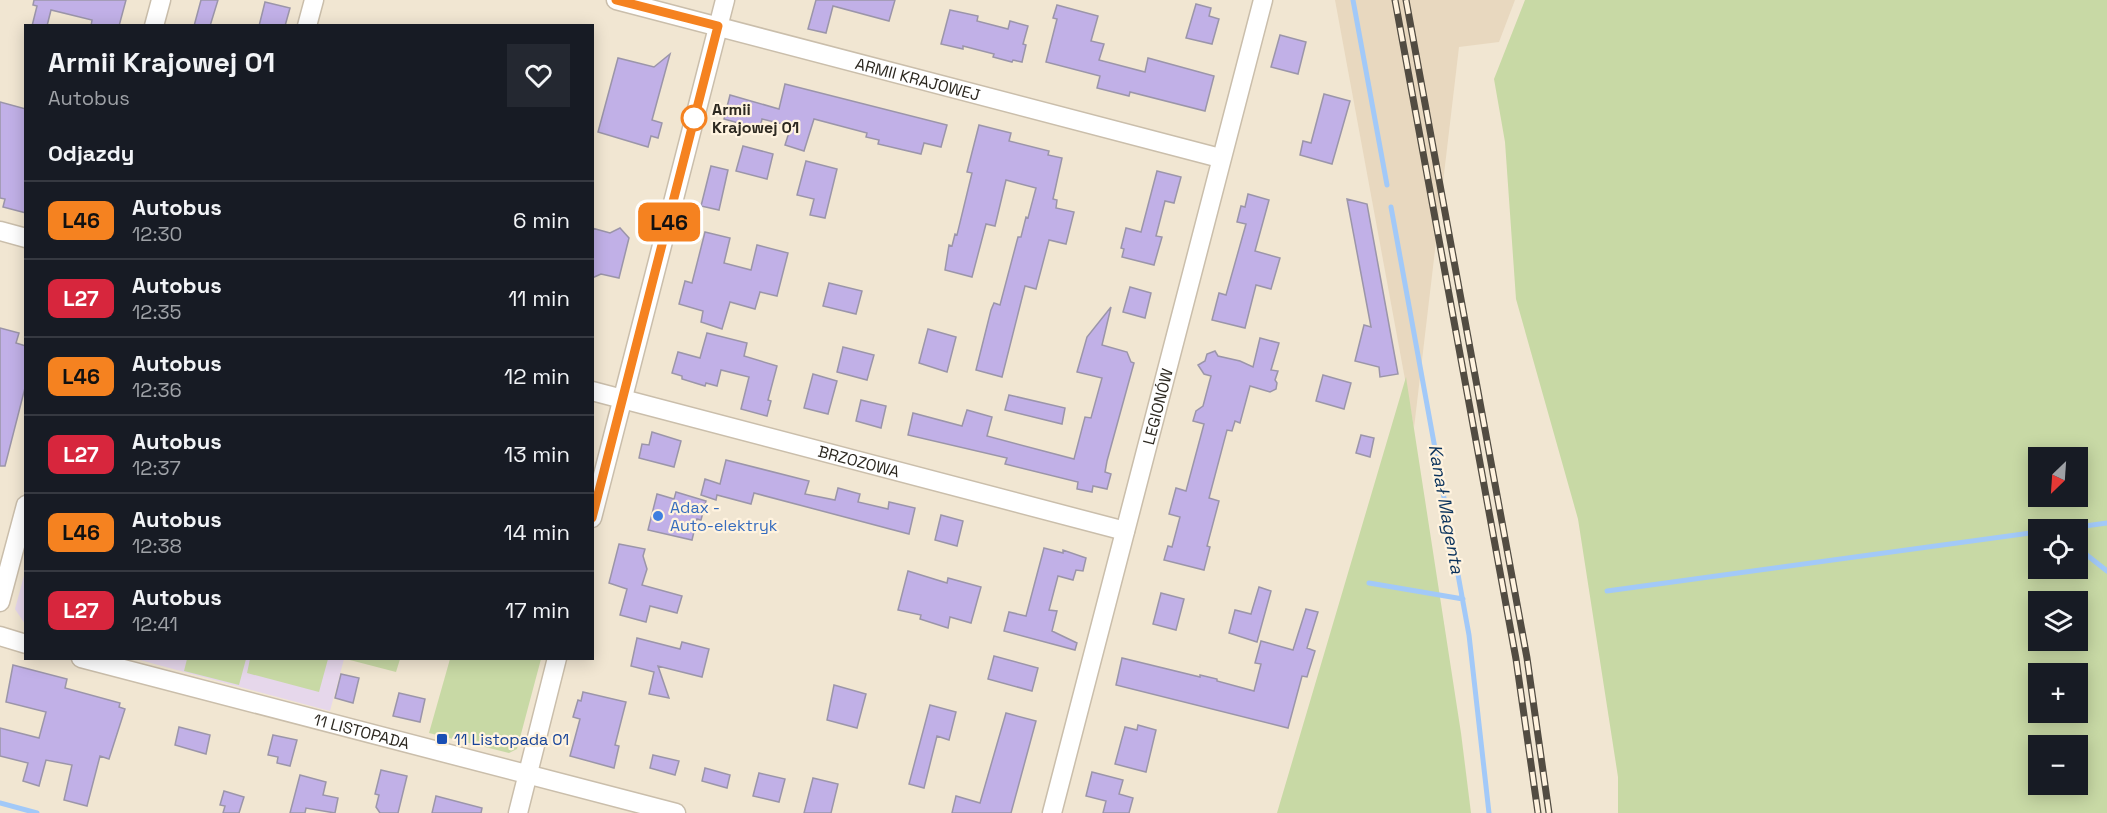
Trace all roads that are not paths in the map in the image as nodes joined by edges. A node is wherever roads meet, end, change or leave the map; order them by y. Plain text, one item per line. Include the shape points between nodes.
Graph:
1 (161, 0) edge
2 (314, 0) edge
3 (616, 0) edge
4 (725, 0) edge
5 (1263, 0) edge
6 (155, 24) edge
7 (308, 24) edge
8 (718, 26) junction
9 (1220, 158) junction
10 (0, 231) edge
11 (24, 237) edge
12 (594, 392) edge
13 (622, 399) junction
14 (594, 510) edge
15 (24, 512) edge
16 (1125, 531) junction
17 (0, 602) edge
18 (0, 636) edge
19 (24, 643) edge
20 (89, 660) edge
21 (556, 660) edge
22 (527, 775) junction
23 (518, 813) edge
24 (676, 813) edge
25 (1052, 813) edge

1 - 6 street
2 - 7 street
3 - 8 street, ARMII KRAJOWEJ
4 - 8 street
5 - 9 street, LEGIONÓW
8 - 9 street, ARMII KRAJOWEJ
8 - 13 street
9 - 16 street, LEGIONÓW
10 - 11 street
12 - 13 street, BRZOZOWA
13 - 14 street
13 - 16 street, BRZOZOWA
15 - 17 street
16 - 25 street, LEGIONÓW
18 - 19 street
20 - 22 street, 11 LISTOPADA
21 - 22 street
22 - 23 street
22 - 24 street, 11 LISTOPADA

